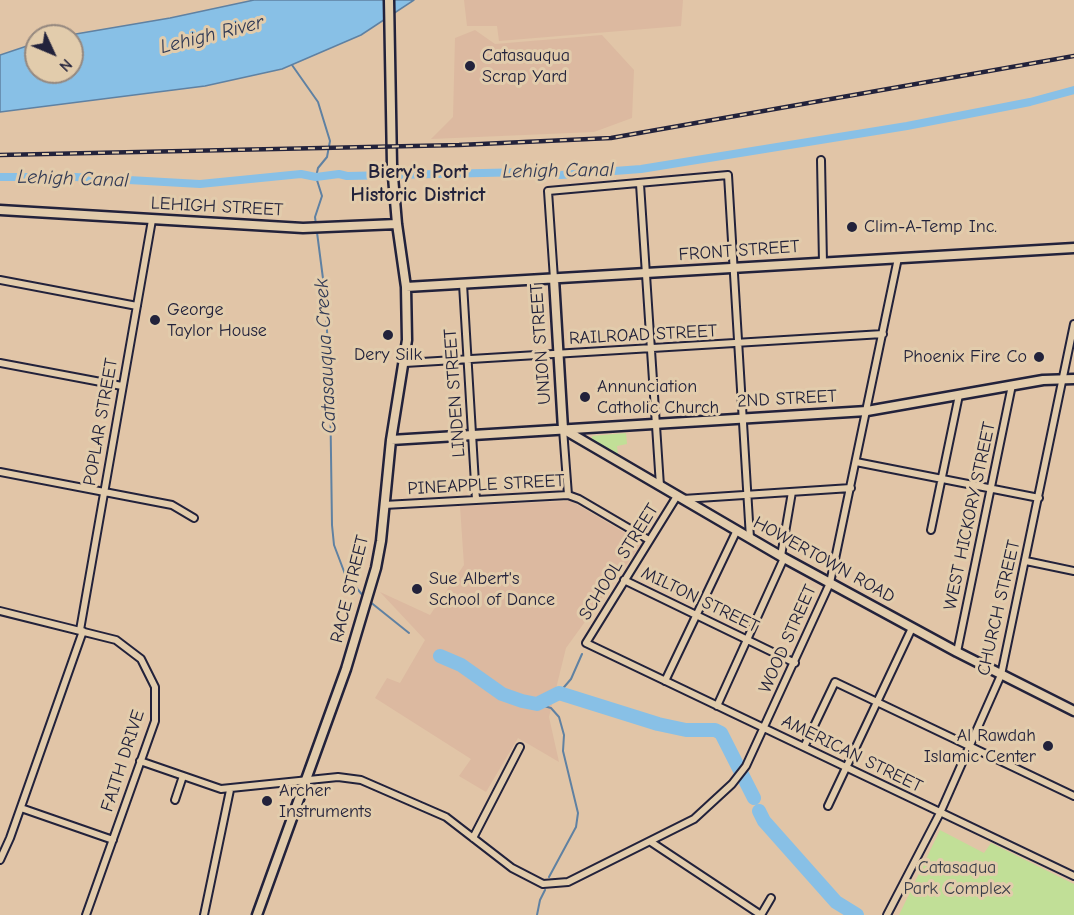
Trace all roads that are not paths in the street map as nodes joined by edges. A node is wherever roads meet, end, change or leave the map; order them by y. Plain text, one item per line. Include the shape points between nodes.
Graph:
1 (390, 0) edge
2 (821, 160) dead end
3 (640, 184) junction
4 (0, 210) edge
5 (152, 220) junction
6 (396, 224) junction
7 (1074, 248) edge
8 (898, 258) junction
9 (823, 263) junction
10 (735, 268) junction
11 (646, 274) junction
12 (554, 279) junction
13 (0, 280) edge
14 (463, 284) junction
15 (405, 287) junction
16 (137, 306) junction
17 (1074, 324) edge
18 (882, 334) junction
19 (740, 344) junction
20 (651, 349) junction
21 (558, 355) junction
22 (468, 360) junction
23 (0, 363) edge
24 (405, 363) junction
25 (1064, 378) junction
26 (1074, 379) edge
27 (122, 386) junction
28 (1012, 386) junction
29 (959, 395) junction
30 (867, 411) junction
31 (743, 419) junction
32 (656, 424) junction
33 (563, 429) junction
34 (473, 435) junction
35 (391, 440) junction
36 (856, 462) junction
37 (0, 472) edge
38 (941, 480) junction
39 (660, 486) junction
40 (850, 488) junction
41 (990, 490) junction
42 (104, 491) junction
43 (792, 492) junction
44 (568, 495) junction
45 (748, 495) junction
46 (680, 497) junction
47 (1039, 498) junction
48 (476, 500) junction
49 (384, 505) junction
50 (194, 518) dead end
51 (736, 530) junction
52 (931, 530) dead end
53 (750, 538) junction
54 (649, 540) junction
55 (782, 557) junction
56 (1026, 561) junction
57 (1074, 571) edge
58 (624, 580) junction
59 (830, 583) junction
60 (0, 611) edge
61 (696, 615) junction
62 (912, 628) junction
63 (81, 630) junction
64 (747, 640) junction
65 (586, 643) joint
66 (957, 652) junction
67 (795, 663) junction
68 (1001, 675) junction
69 (665, 681) junction
70 (878, 702) junction
71 (717, 706) junction
72 (1074, 711) edge
73 (764, 728) junction
74 (970, 746) junction
75 (520, 747) dead end
76 (804, 747) junction
77 (140, 761) junction
78 (846, 767) junction
79 (183, 776) junction
80 (305, 780) junction
81 (230, 790) junction
82 (1074, 796) edge
83 (175, 800) dead end
84 (828, 806) dead end
85 (21, 808) junction
86 (940, 813) junction
87 (473, 838) junction
88 (113, 840) junction
89 (651, 842) junction
90 (0, 860) edge
91 (1074, 876) edge
92 (771, 898) dead end
93 (86, 915) edge
94 (204, 915) edge
95 (258, 915) edge
96 (761, 915) edge
97 (887, 915) edge

1 - 6 main road, RACE STREET
2 - 9 street
3 - 10 street via 728,175
3 - 11 street, SCHOOL STREET
3 - 12 street, UNION STREET via 548,191
4 - 5 main road, LEHIGH STREET
5 - 6 main road, LEHIGH STREET via 316,228
5 - 16 street, POPLAR STREET
6 - 15 main road, RACE STREET
7 - 8 main road, FRONT STREET
8 - 9 main road, FRONT STREET
8 - 18 street, WOOD STREET
9 - 10 main road, FRONT STREET
10 - 11 main road, FRONT STREET
10 - 19 street
11 - 12 main road, FRONT STREET
11 - 20 street, SCHOOL STREET
12 - 14 main road, FRONT STREET
12 - 21 main road, UNION STREET
13 - 16 street
14 - 15 main road, FRONT STREET
14 - 22 street, LINDEN STREET
15 - 24 main road, RACE STREET
16 - 27 street, POPLAR STREET
17 - 25 street, CHURCH STREET
18 - 19 street, RAILROAD STREET
18 - 30 street, WOOD STREET
19 - 20 street, RAILROAD STREET
19 - 31 street
20 - 21 street, RAILROAD STREET
20 - 32 street, SCHOOL STREET
21 - 22 street, RAILROAD STREET
21 - 33 main road, UNION STREET
22 - 24 street, RAILROAD STREET
22 - 34 street, LINDEN STREET
23 - 27 street
24 - 35 main road, RACE STREET
25 - 26 main road, 2ND STREET
25 - 28 main road, 2ND STREET
25 - 47 street, CHURCH STREET
27 - 42 street, POPLAR STREET
28 - 29 main road, 2ND STREET
28 - 41 street, WEST HICKORY STREET
29 - 30 main road, 2ND STREET
29 - 38 street
30 - 31 main road, 2ND STREET
30 - 36 street, WOOD STREET
31 - 32 main road, 2ND STREET
31 - 45 street
32 - 33 main road, 2ND STREET
32 - 39 street, SCHOOL STREET
33 - 34 main road, 2ND STREET
33 - 39 main road, HOWERTOWN ROAD
33 - 44 street, UNION STREET
34 - 35 main road, 2ND STREET
34 - 48 street, LINDEN STREET
35 - 49 main road, RACE STREET
36 - 38 street
36 - 40 street, WOOD STREET
37 - 42 street
38 - 41 street
38 - 52 street
39 - 46 main road, HOWERTOWN ROAD
40 - 43 street
40 - 59 street, WOOD STREET
41 - 47 street
41 - 66 street, WEST HICKORY STREET
42 - 50 street via 172,505
42 - 63 street, POPLAR STREET
43 - 45 street
43 - 55 street
44 - 48 street, PINEAPPLE STREET
44 - 54 street, PINEAPPLE STREET
45 - 46 street
45 - 53 street
46 - 51 main road, HOWERTOWN ROAD
46 - 54 street, SCHOOL STREET
47 - 56 street, CHURCH STREET
48 - 49 street, PINEAPPLE STREET
49 - 80 main road, RACE STREET via 371,587
51 - 53 main road, HOWERTOWN ROAD
51 - 61 street
53 - 55 main road, HOWERTOWN ROAD
54 - 58 street, SCHOOL STREET
55 - 59 main road, HOWERTOWN ROAD
55 - 64 street
56 - 57 street
56 - 68 street, CHURCH STREET
58 - 61 street, MILTON STREET
58 - 65 street, SCHOOL STREET
59 - 62 main road, HOWERTOWN ROAD
59 - 67 street, WOOD STREET
60 - 63 street, FAITH DRIVE
61 - 64 street, MILTON STREET
61 - 69 street
62 - 66 main road, HOWERTOWN ROAD
62 - 70 street
63 - 77 street, FAITH DRIVE via 127,646 141,659 152,678 157,709
63 - 85 street, POPLAR STREET
64 - 67 street, MILTON STREET
64 - 71 street
65 - 69 street, AMERICAN STREET
66 - 68 main road, HOWERTOWN ROAD
67 - 73 street, WOOD STREET
68 - 72 main road, HOWERTOWN ROAD
68 - 74 street, CHURCH STREET
69 - 71 street, AMERICAN STREET
70 - 74 street
70 - 76 street via 836,682
70 - 78 street
71 - 73 street, AMERICAN STREET
73 - 76 street, AMERICAN STREET
73 - 89 street, WOOD STREET via 738,778 694,819
74 - 82 street
74 - 86 street, CHURCH STREET
75 - 87 street
76 - 78 street, AMERICAN STREET
77 - 79 street
77 - 88 street, FAITH DRIVE
78 - 84 street
78 - 86 street, AMERICAN STREET
79 - 81 street
79 - 83 street
80 - 81 street, WOOD STREET
80 - 87 street, WOOD STREET via 348,778 374,784 446,818
80 - 95 main road, RACE STREET
81 - 94 street
85 - 88 street
85 - 90 street, POPLAR STREET
86 - 91 street, AMERICAN STREET
86 - 97 street, CHURCH STREET
87 - 89 street, WOOD STREET via 529,878 554,885 576,879
88 - 93 street, FAITH DRIVE
89 - 96 street
92 - 96 street

